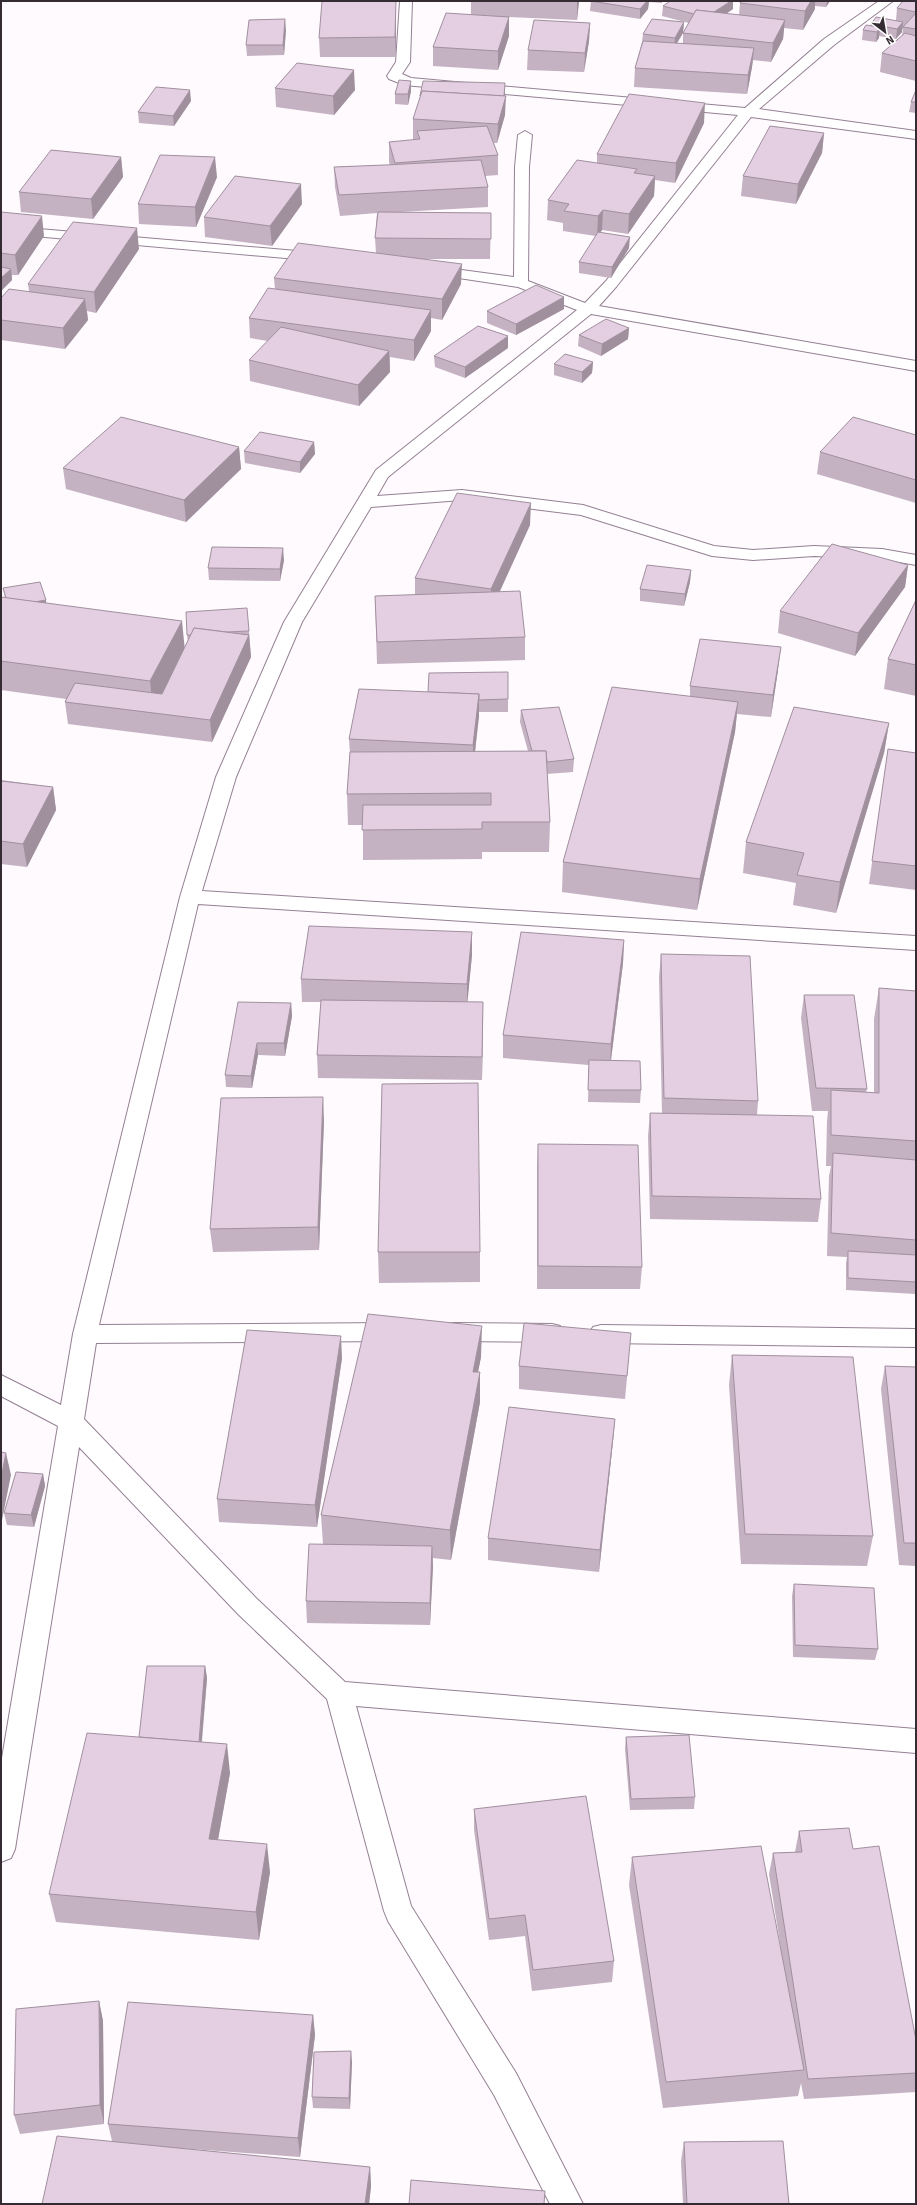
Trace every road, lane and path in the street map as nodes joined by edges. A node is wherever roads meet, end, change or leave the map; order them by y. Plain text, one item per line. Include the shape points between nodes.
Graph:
1 (406, 1) edge
2 (887, 1) edge
3 (748, 112) junction
4 (524, 135) dead end
5 (916, 135) edge
6 (27, 232) edge
7 (337, 258) edge
8 (416, 268) edge
9 (521, 283) junction
10 (588, 309) junction
11 (916, 366) edge
12 (364, 502) junction
13 (916, 560) edge
14 (190, 897) junction
15 (916, 943) edge
16 (85, 1334) junction
17 (916, 1338) edge
18 (1, 1385) edge
19 (71, 1422) junction
20 (339, 1693) junction
21 (916, 1742) edge
22 (1, 1849) edge
23 (567, 2204) edge

1 - 3 street via 403,62 394,76 409,82
2 - 3 street via 829,42
3 - 5 street
3 - 10 street via 611,284
4 - 9 street
6 - 7 street
8 - 9 street
9 - 10 street
10 - 11 street
10 - 12 street via 382,474
12 - 13 street via 462,495 583,510 712,551 753,555 822,551 882,554
12 - 14 street via 293,622 226,777
14 - 15 street
14 - 16 street
16 - 17 street via 422,1332
16 - 19 street
18 - 19 street
19 - 20 street via 247,1606
19 - 22 street
20 - 21 street
20 - 23 street via 398,1911 505,2084

